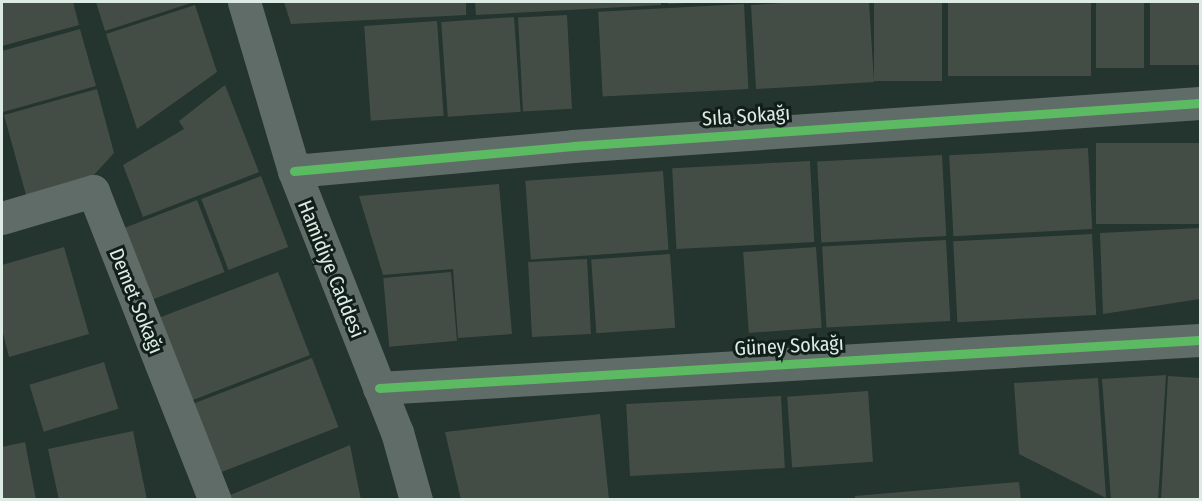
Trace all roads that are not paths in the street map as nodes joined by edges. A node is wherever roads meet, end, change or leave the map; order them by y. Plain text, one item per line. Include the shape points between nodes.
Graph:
1 (244, 2) edge
2 (1200, 103) edge
3 (294, 171) junction
4 (2, 218) edge
5 (1200, 340) edge
6 (379, 388) junction
7 (214, 500) edge
8 (416, 500) edge

1 - 3 street, Hamidiye Caddesi
2 - 3 street, Sıla Sokağı via 573,146
3 - 6 street, Hamidiye Caddesi
4 - 7 street, Demet Sokağı via 93,191
5 - 6 street, Güney Sokağı
6 - 8 street, Hamidiye Caddesi via 397,432

